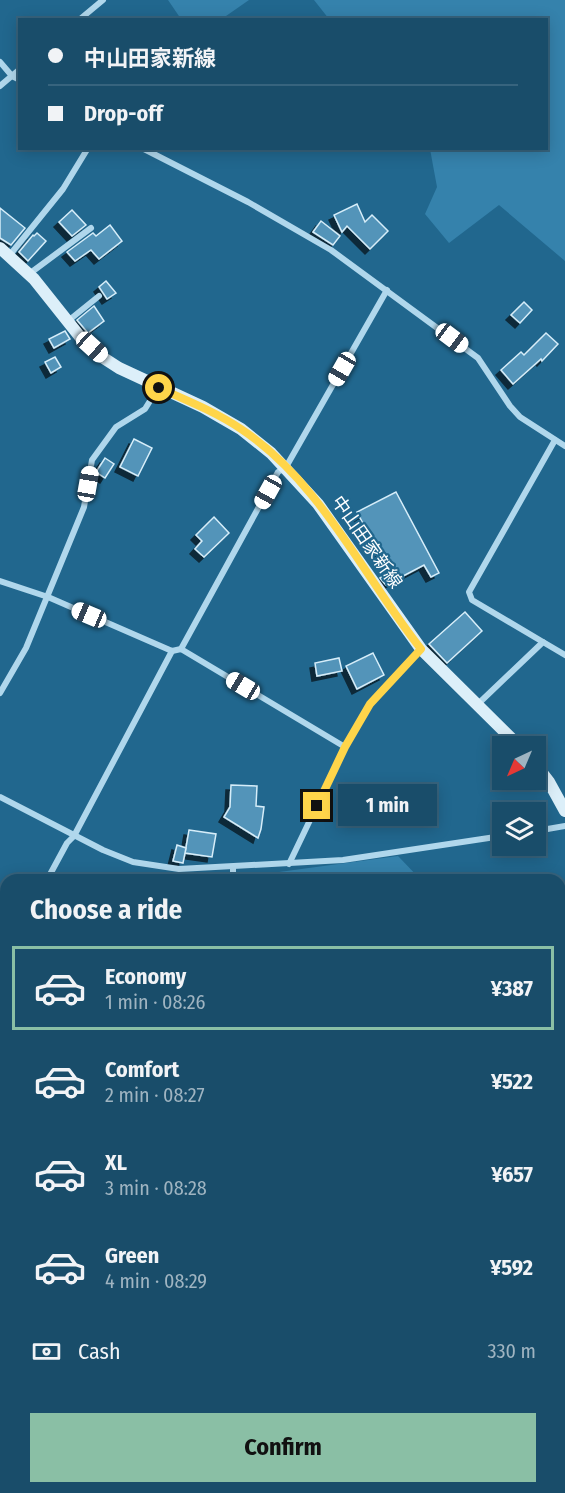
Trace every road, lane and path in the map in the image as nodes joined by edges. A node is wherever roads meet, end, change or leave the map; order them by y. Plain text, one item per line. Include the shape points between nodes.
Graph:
1 (103, 0) edge
2 (81, 18) edge
3 (0, 62) edge
4 (18, 71) edge
5 (12, 76) junction
6 (18, 79) edge
7 (0, 86) edge
8 (87, 150) edge
9 (146, 150) edge
10 (91, 228) dead end
11 (4, 252) edge
12 (29, 274) junction
13 (387, 290) junction
14 (99, 296) dead end
15 (68, 321) junction
16 (159, 388) junction
17 (555, 440) junction
18 (565, 446) edge
19 (286, 467) junction
20 (0, 581) edge
21 (48, 597) junction
22 (543, 642) junction
23 (181, 648) junction
24 (421, 649) junction
25 (172, 651) junction
26 (565, 655) edge
27 (0, 693) edge
28 (478, 704) junction
29 (509, 736) edge
30 (345, 747) junction
31 (546, 778) edge
32 (0, 797) edge
33 (565, 811) edge
34 (565, 826) edge
35 (546, 829) edge
36 (74, 836) junction
37 (492, 838) edge
38 (289, 864) junction
39 (232, 867) junction
40 (50, 874) edge
41 (233, 874) edge

1 - 2 street
3 - 5 street
4 - 5 street
5 - 6 street
5 - 7 street
8 - 11 street via 63,189
9 - 13 street via 331,250
10 - 12 street
11 - 12 main road, 中山田家新線
12 - 15 main road, 中山田家新線
13 - 17 street via 478,358 520,417
13 - 19 street
14 - 15 street
15 - 16 main road, 中山田家新線 via 102,357
16 - 19 main road, 中山田家新線 via 241,429
16 - 21 street via 145,409 116,427 92,460 84,507
17 - 18 street
17 - 22 street via 469,592 472,600
19 - 23 street via 278,472
19 - 24 main road, 中山田家新線 via 318,504
20 - 21 street
21 - 25 street
21 - 27 street via 26,648
22 - 26 street
22 - 28 street
23 - 25 street
23 - 30 street
24 - 28 main road, 中山田家新線
24 - 30 street via 370,704
25 - 36 street
28 - 29 main road, 中山田家新線
30 - 38 street
31 - 33 main road
32 - 36 street
34 - 35 street
36 - 39 street via 133,862 179,869
36 - 40 street
37 - 38 street
38 - 39 street
39 - 41 street

